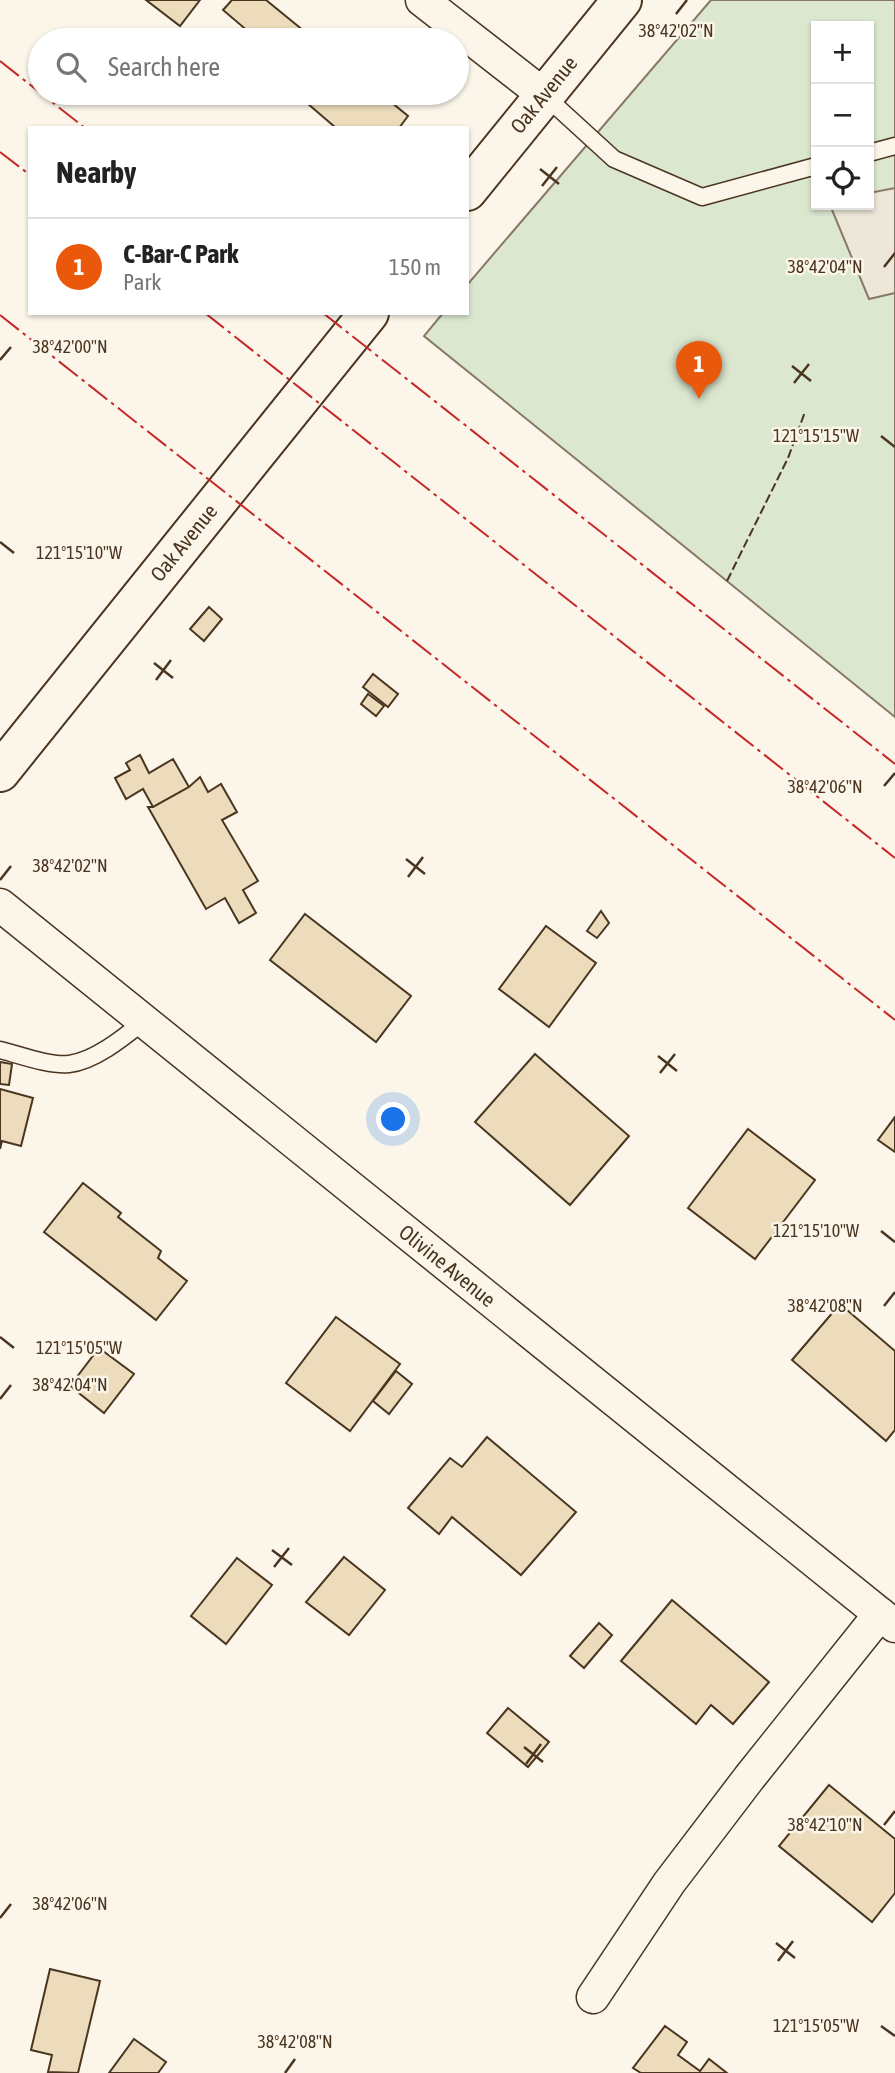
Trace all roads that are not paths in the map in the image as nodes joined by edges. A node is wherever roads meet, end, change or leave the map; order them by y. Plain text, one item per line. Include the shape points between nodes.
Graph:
1 (422, 0) edge
2 (622, 0) edge
3 (458, 28) edge
4 (469, 37) edge
5 (544, 95) junction
6 (895, 146) edge
7 (874, 152) edge
8 (811, 167) edge
9 (469, 189) edge
10 (367, 315) edge
11 (0, 772) edge
12 (0, 905) edge
13 (144, 1021) junction
14 (0, 1050) edge
15 (887, 1620) edge
16 (593, 1997) dead end

1 - 3 street
2 - 5 main road, Oak Avenue
4 - 5 street
5 - 8 lane via 614,159 702,197
5 - 9 main road, Oak Avenue
6 - 7 lane
10 - 11 main road, Oak Avenue
12 - 13 street, Olivine Avenue
13 - 14 lane via 105,1051 69,1064
13 - 15 street, Olivine Avenue
15 - 16 street via 748,1778 668,1883

